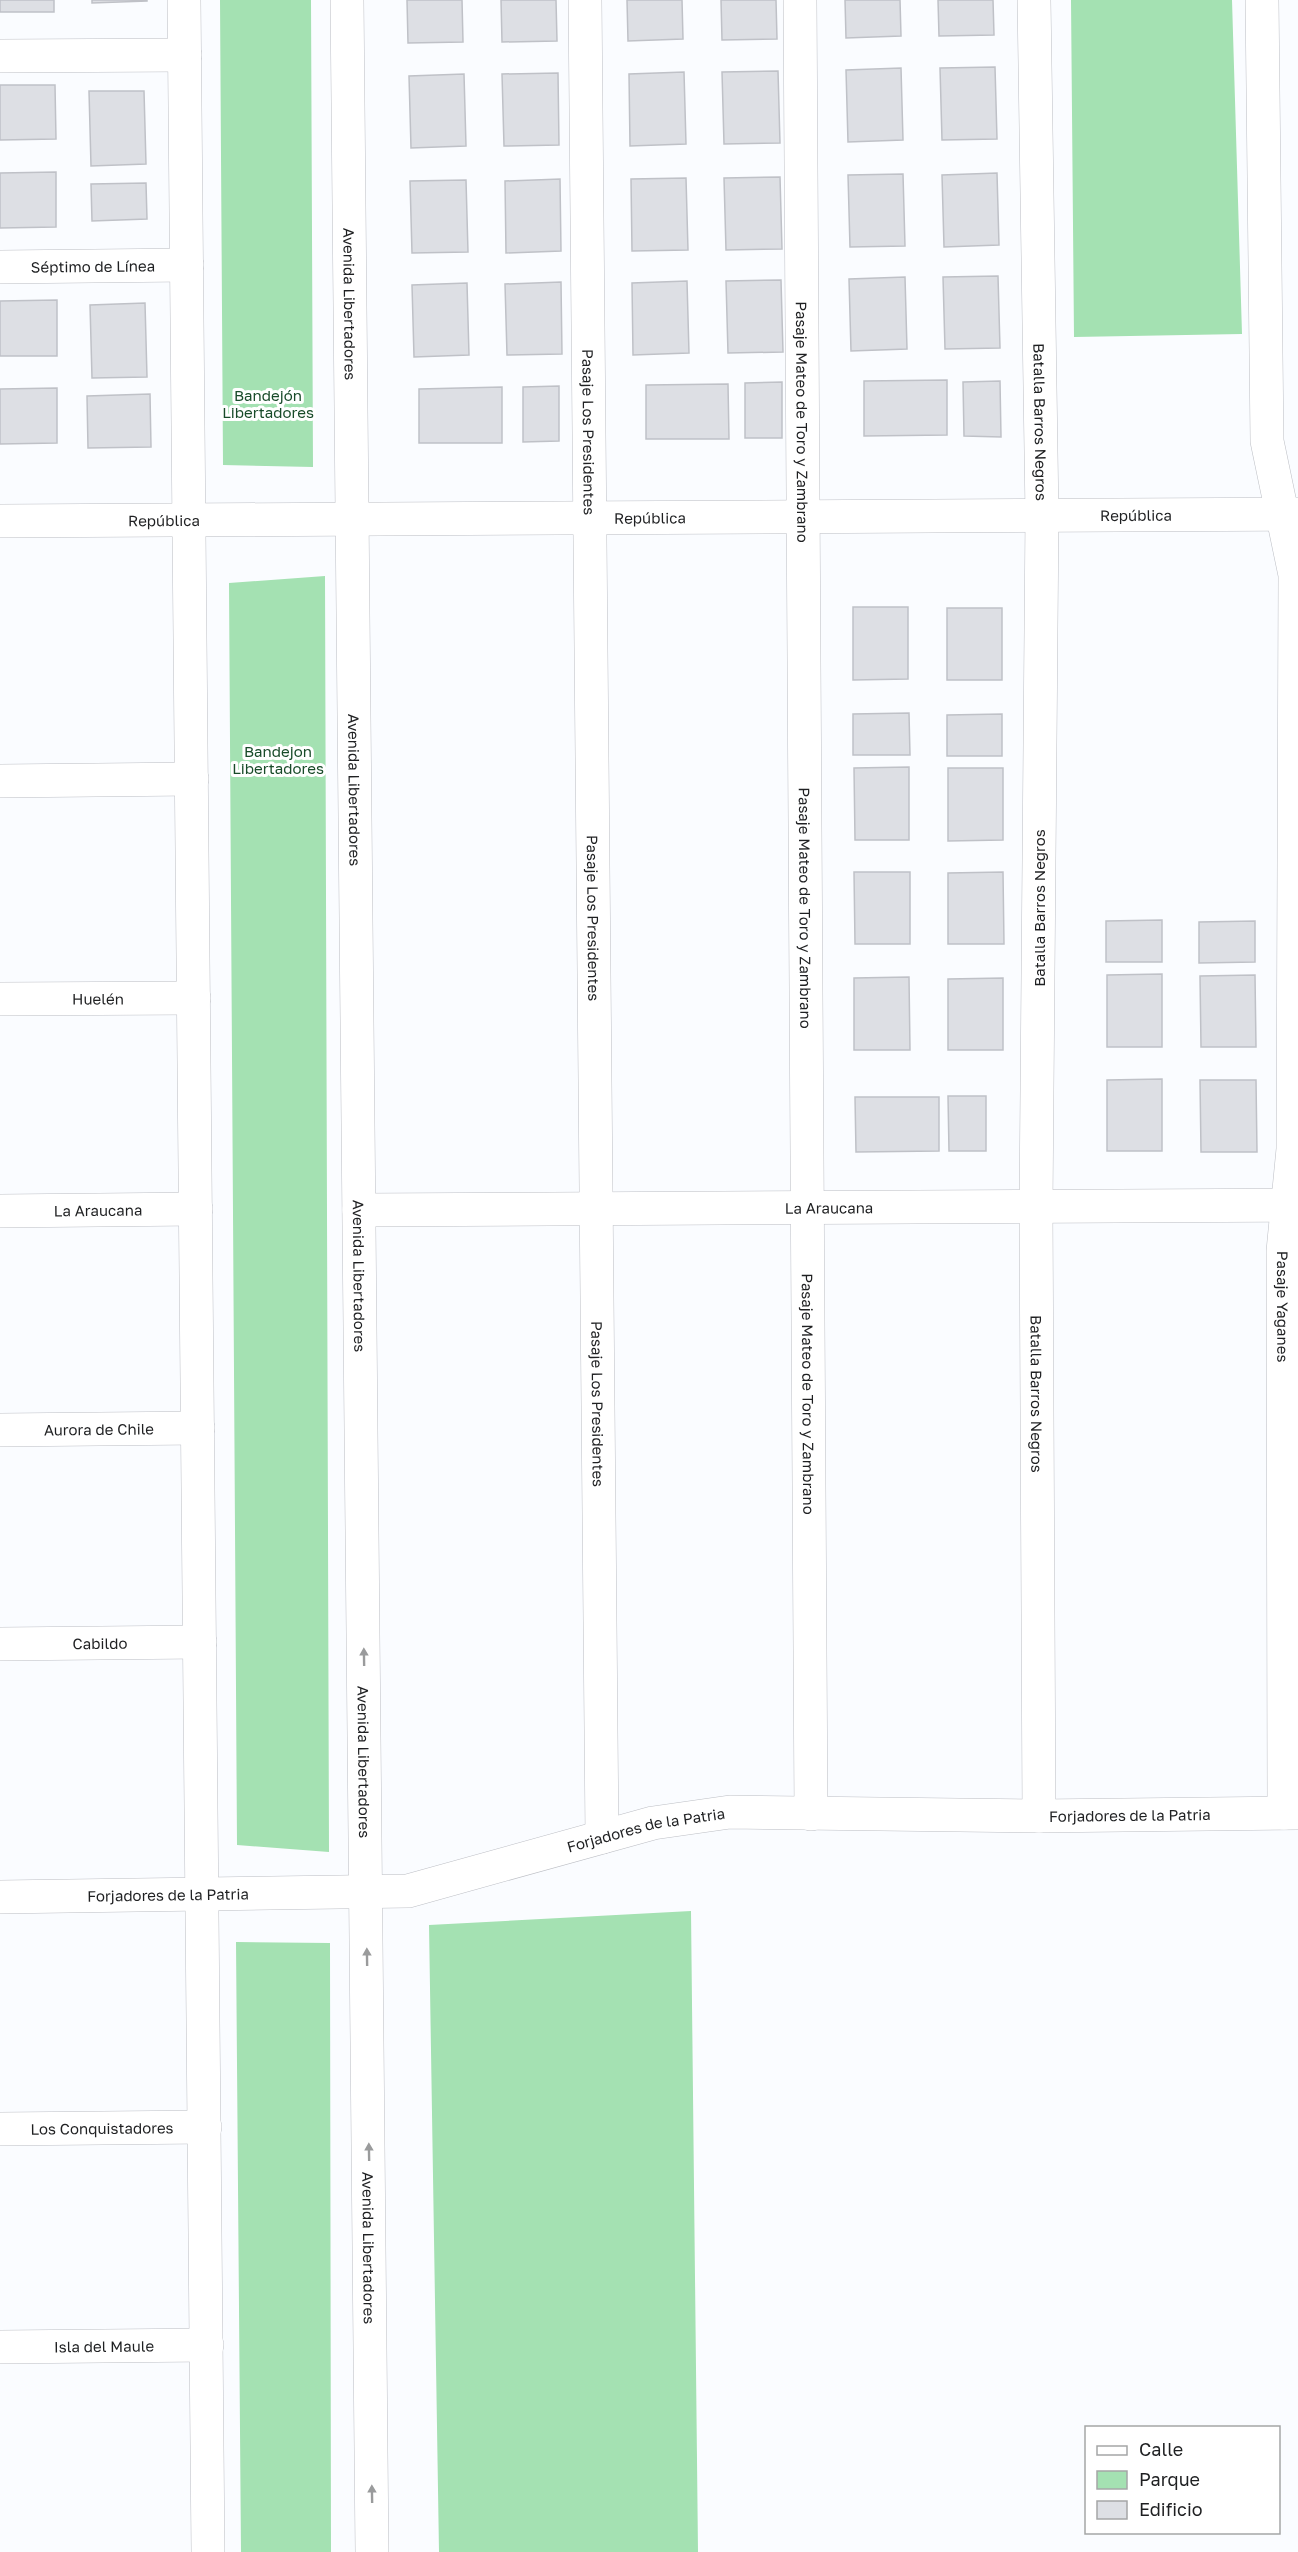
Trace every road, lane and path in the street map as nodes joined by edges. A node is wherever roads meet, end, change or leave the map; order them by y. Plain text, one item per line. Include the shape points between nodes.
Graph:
1 (184, 0) edge
2 (347, 0) edge
3 (585, 0) edge
4 (800, 0) edge
5 (1034, 0) edge
6 (1262, 0) edge
7 (185, 55) junction
8 (0, 56) edge
9 (187, 265) junction
10 (0, 267) edge
11 (1289, 514) edge
12 (1042, 515) junction
13 (803, 516) junction
14 (589, 518) junction
15 (352, 520) junction
16 (0, 521) edge
17 (189, 521) junction
18 (192, 779) junction
19 (0, 781) edge
20 (194, 998) junction
21 (0, 999) edge
22 (1293, 1205) edge
23 (1036, 1206) junction
24 (807, 1208) junction
25 (196, 1209) junction
26 (596, 1209) junction
27 (359, 1210) junction
28 (0, 1211) edge
29 (198, 1428) junction
30 (0, 1430) edge
31 (200, 1642) junction
32 (0, 1644) edge
33 (1291, 1813) edge
34 (811, 1814) junction
35 (1039, 1816) junction
36 (602, 1837) junction
37 (366, 1893) junction
38 (202, 1895) junction
39 (0, 1897) edge
40 (205, 2127) junction
41 (0, 2129) edge
42 (207, 2345) junction
43 (0, 2347) edge
44 (208, 2552) edge
45 (372, 2552) edge

1 - 7 street
2 - 15 street, Avenida Libertadores
3 - 14 street, Pasaje Los Presidentes
4 - 13 street, Pasaje Mateo de Toro y Zambrano
5 - 12 street, Batalla Barros Negros
6 - 11 street, Pasaje Yaganes via 1267,441
7 - 8 street
7 - 9 street
9 - 10 street, Séptimo de Línea
9 - 17 street
11 - 12 street, República
11 - 22 street, Pasaje Yaganes via 1295,575
12 - 13 street, República
12 - 23 street, Batalla Barros Negros
13 - 14 street, República
13 - 24 street, Pasaje Mateo de Toro y Zambrano
14 - 15 street, República
14 - 26 street, Pasaje Los Presidentes
15 - 17 street, República
15 - 27 street, Avenida Libertadores
16 - 17 street, República
17 - 18 street
18 - 19 street
18 - 20 street
20 - 21 street, Huelén
20 - 25 street
22 - 23 street, La Araucana
22 - 33 street, Pasaje Yaganes via 1283,1251
23 - 24 street, La Araucana
23 - 35 street, Batalla Barros Negros
24 - 26 street, La Araucana
24 - 34 street, Pasaje Mateo de Toro y Zambrano
25 - 28 street, La Araucana
25 - 29 street
26 - 27 street, La Araucana
26 - 36 street, Pasaje Los Presidentes
37 -> 27 street, Avenida Libertadores
29 - 30 street, Aurora de Chile
29 - 31 street
31 - 32 street, Cabildo
31 - 38 street
33 - 35 street, Forjadores de la Patria
34 - 35 street, Forjadores de la Patria
34 - 36 street, Forjadores de la Patria via 730,1812 693,1816
36 - 37 street, Forjadores de la Patria via 408,1891
37 - 38 street, Forjadores de la Patria
45 -> 37 street, Avenida Libertadores
38 - 39 street, Forjadores de la Patria
38 - 40 street
40 - 41 street, Los Conquistadores
40 - 42 street
42 - 43 street, Isla del Maule
42 - 44 street

